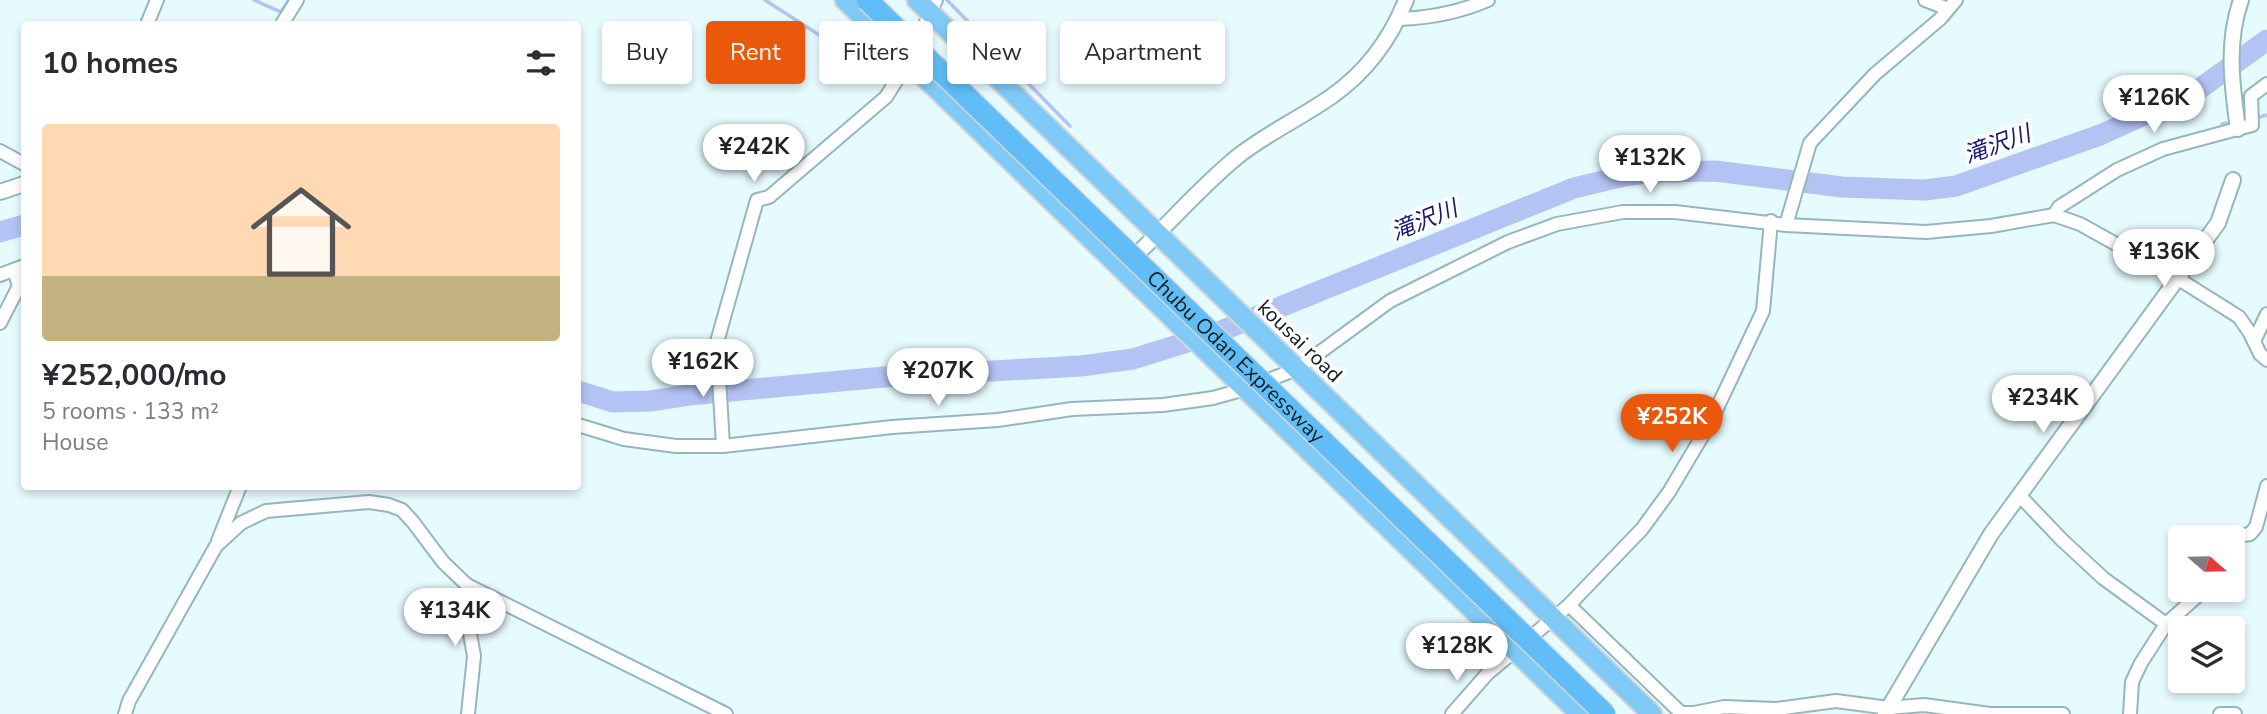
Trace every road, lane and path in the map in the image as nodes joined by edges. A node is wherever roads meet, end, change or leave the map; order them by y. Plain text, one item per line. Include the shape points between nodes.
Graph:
1 (157, 0) edge
2 (297, 0) edge
3 (845, 0) edge
4 (867, 0) edge
5 (1406, 0) edge
6 (1488, 0) edge
7 (1925, 0) edge
8 (2240, 3) edge
9 (929, 4) edge
10 (1952, 5) edge
11 (1399, 19) junction
12 (148, 21) edge
13 (284, 21) edge
14 (866, 21) edge
15 (923, 21) edge
16 (894, 84) edge
17 (931, 84) edge
18 (2267, 84) edge
19 (2238, 129) junction
20 (0, 151) edge
21 (21, 162) edge
22 (2233, 180) dead end
23 (21, 185) edge
24 (0, 192) edge
25 (2054, 215) junction
26 (1771, 221) junction
27 (1787, 222) junction
28 (1158, 234) junction
29 (19, 268) edge
30 (1121, 269) junction
31 (0, 275) edge
32 (2177, 278) junction
33 (2267, 314) edge
34 (0, 323) edge
35 (2254, 341) junction
36 (2267, 360) edge
37 (1297, 369) junction
38 (1245, 389) junction
39 (581, 426) edge
40 (723, 446) junction
41 (2267, 486) edge
42 (238, 490) edge
43 (2020, 496) junction
44 (2245, 535) edge
45 (216, 546) junction
46 (467, 585) junction
47 (2191, 602) edge
48 (1569, 605) junction
49 (1552, 618) junction
50 (2166, 624) junction
51 (1514, 652) junction
52 (1887, 711) edge
53 (125, 714) edge
54 (468, 714) edge
55 (726, 714) edge
56 (1452, 714) edge
57 (1580, 714) edge
58 (1605, 714) edge
59 (1652, 714) edge
60 (2063, 714) edge
61 (2130, 714) edge
62 (2220, 714) edge
63 (2235, 714) edge

1 - 12 street
2 - 13 street
3 - 14 highway
4 - 58 highway, Chubu Odan Expressway, bridge
5 - 11 street
6 - 11 street via 1454,13
7 - 10 street
8 - 19 street via 2234,20 2230,76
9 - 15 street
9 - 28 highway, kousai road
10 - 27 street via 1875,74 1810,143
11 - 28 street via 1384,45 1353,79 1235,159
16 - 40 street via 886,97 769,197 757,200 717,342
17 - 30 highway
18 - 19 street via 2251,96 2252,125
19 - 25 street via 2163,149 2117,170 2059,207
20 - 21 street
22 - 32 street via 2218,223
23 - 24 street
25 - 27 street via 1926,232
25 - 32 street via 2080,224
26 - 27 street
26 - 37 street via 1623,212 1557,224 1508,242 1390,301
26 - 48 street via 1763,310 1710,423 1642,530
28 - 30 street
28 - 37 highway, kousai road
29 - 31 street
29 - 34 street via 19,286
30 - 38 highway
32 - 35 street via 2239,317
32 - 43 street
33 - 35 street
35 - 36 street
37 - 38 street
37 - 49 highway, kousai road
38 - 40 street via 1163,405 1072,409
38 - 51 highway
39 - 40 street via 624,439
41 - 44 street via 2256,527
42 - 45 street
43 - 50 street via 2103,578
43 - 52 street via 1991,534
45 - 46 street via 241,523 266,511 369,502 389,505 413,522
45 - 53 street
46 - 54 street via 466,612 474,656
46 - 55 street
47 - 50 street
48 - 49 street
48 - 52 street via 1681,713 1836,701
49 - 51 street
49 - 59 highway, kousai road
50 - 61 street via 2132,682
51 - 56 street via 1487,674
51 - 57 highway
52 - 60 street via 1924,705 1990,713
62 - 63 street

